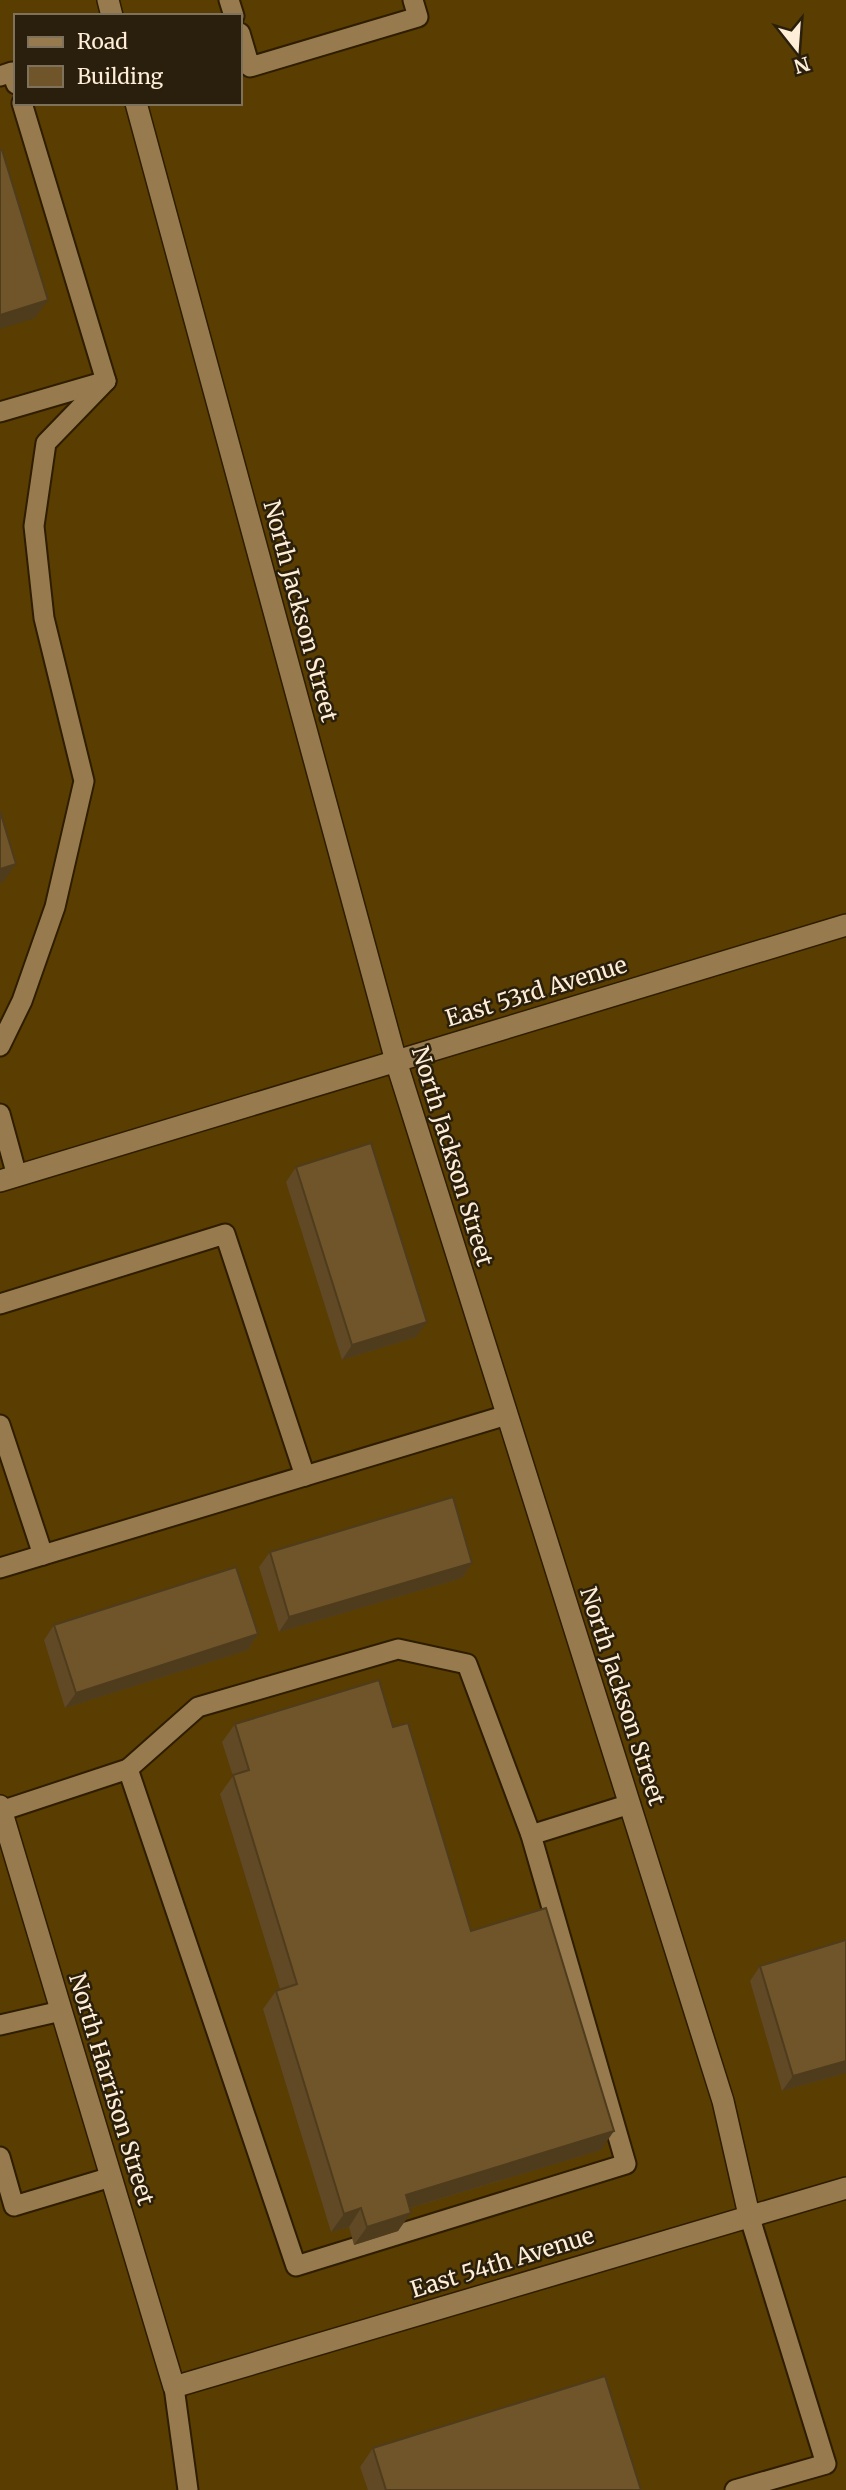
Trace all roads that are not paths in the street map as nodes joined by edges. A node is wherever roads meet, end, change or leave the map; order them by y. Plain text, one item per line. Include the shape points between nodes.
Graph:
1 (413, 0) edge
2 (242, 40) edge
3 (0, 76) edge
4 (14, 78) edge
5 (23, 105) edge
6 (137, 105) edge
7 (106, 381) junction
8 (0, 412) edge
9 (846, 925) edge
10 (0, 1046) edge
11 (396, 1061) junction
12 (0, 1114) edge
13 (8, 1179) edge
14 (0, 1304) edge
15 (507, 1415) junction
16 (0, 1424) edge
17 (305, 1476) junction
18 (43, 1555) junction
19 (0, 1568) edge
20 (128, 1769) junction
21 (630, 1804) junction
22 (1, 1808) edge
23 (531, 1835) junction
24 (5, 1844) edge
25 (61, 2011) junction
26 (0, 2025) edge
27 (0, 2157) edge
28 (111, 2177) junction
29 (846, 2188) edge
30 (748, 2215) junction
31 (174, 2387) junction
32 (188, 2490) edge
33 (735, 2490) edge

1 - 2 lane via 418,17 250,67
3 - 4 lane via 12,72
5 - 7 lane
6 - 11 street, North Jackson Street
7 - 8 lane
7 - 10 lane via 46,443 34,526 44,618 85,781 55,907 22,1001
9 - 11 street, East 53rd Avenue
11 - 13 street, East 53rd Avenue
11 - 15 street, North Jackson Street
12 - 13 lane
14 - 17 lane via 225,1234
15 - 17 lane
15 - 21 street, North Jackson Street
16 - 18 lane
17 - 18 lane
18 - 19 lane
20 - 22 lane
20 - 23 lane via 198,1707 398,1649 467,1664
20 - 23 lane via 296,2266 626,2164
21 - 23 lane
21 - 30 street, North Jackson Street via 723,2101
22 - 24 street, North Harrison Street
24 - 25 street, North Harrison Street
25 - 26 lane
25 - 28 street, North Harrison Street
27 - 28 lane via 13,2206
28 - 31 street, North Harrison Street
29 - 30 street, East 54th Avenue
30 - 31 street, East 54th Avenue
30 - 33 lane via 826,2464
31 - 32 lane

